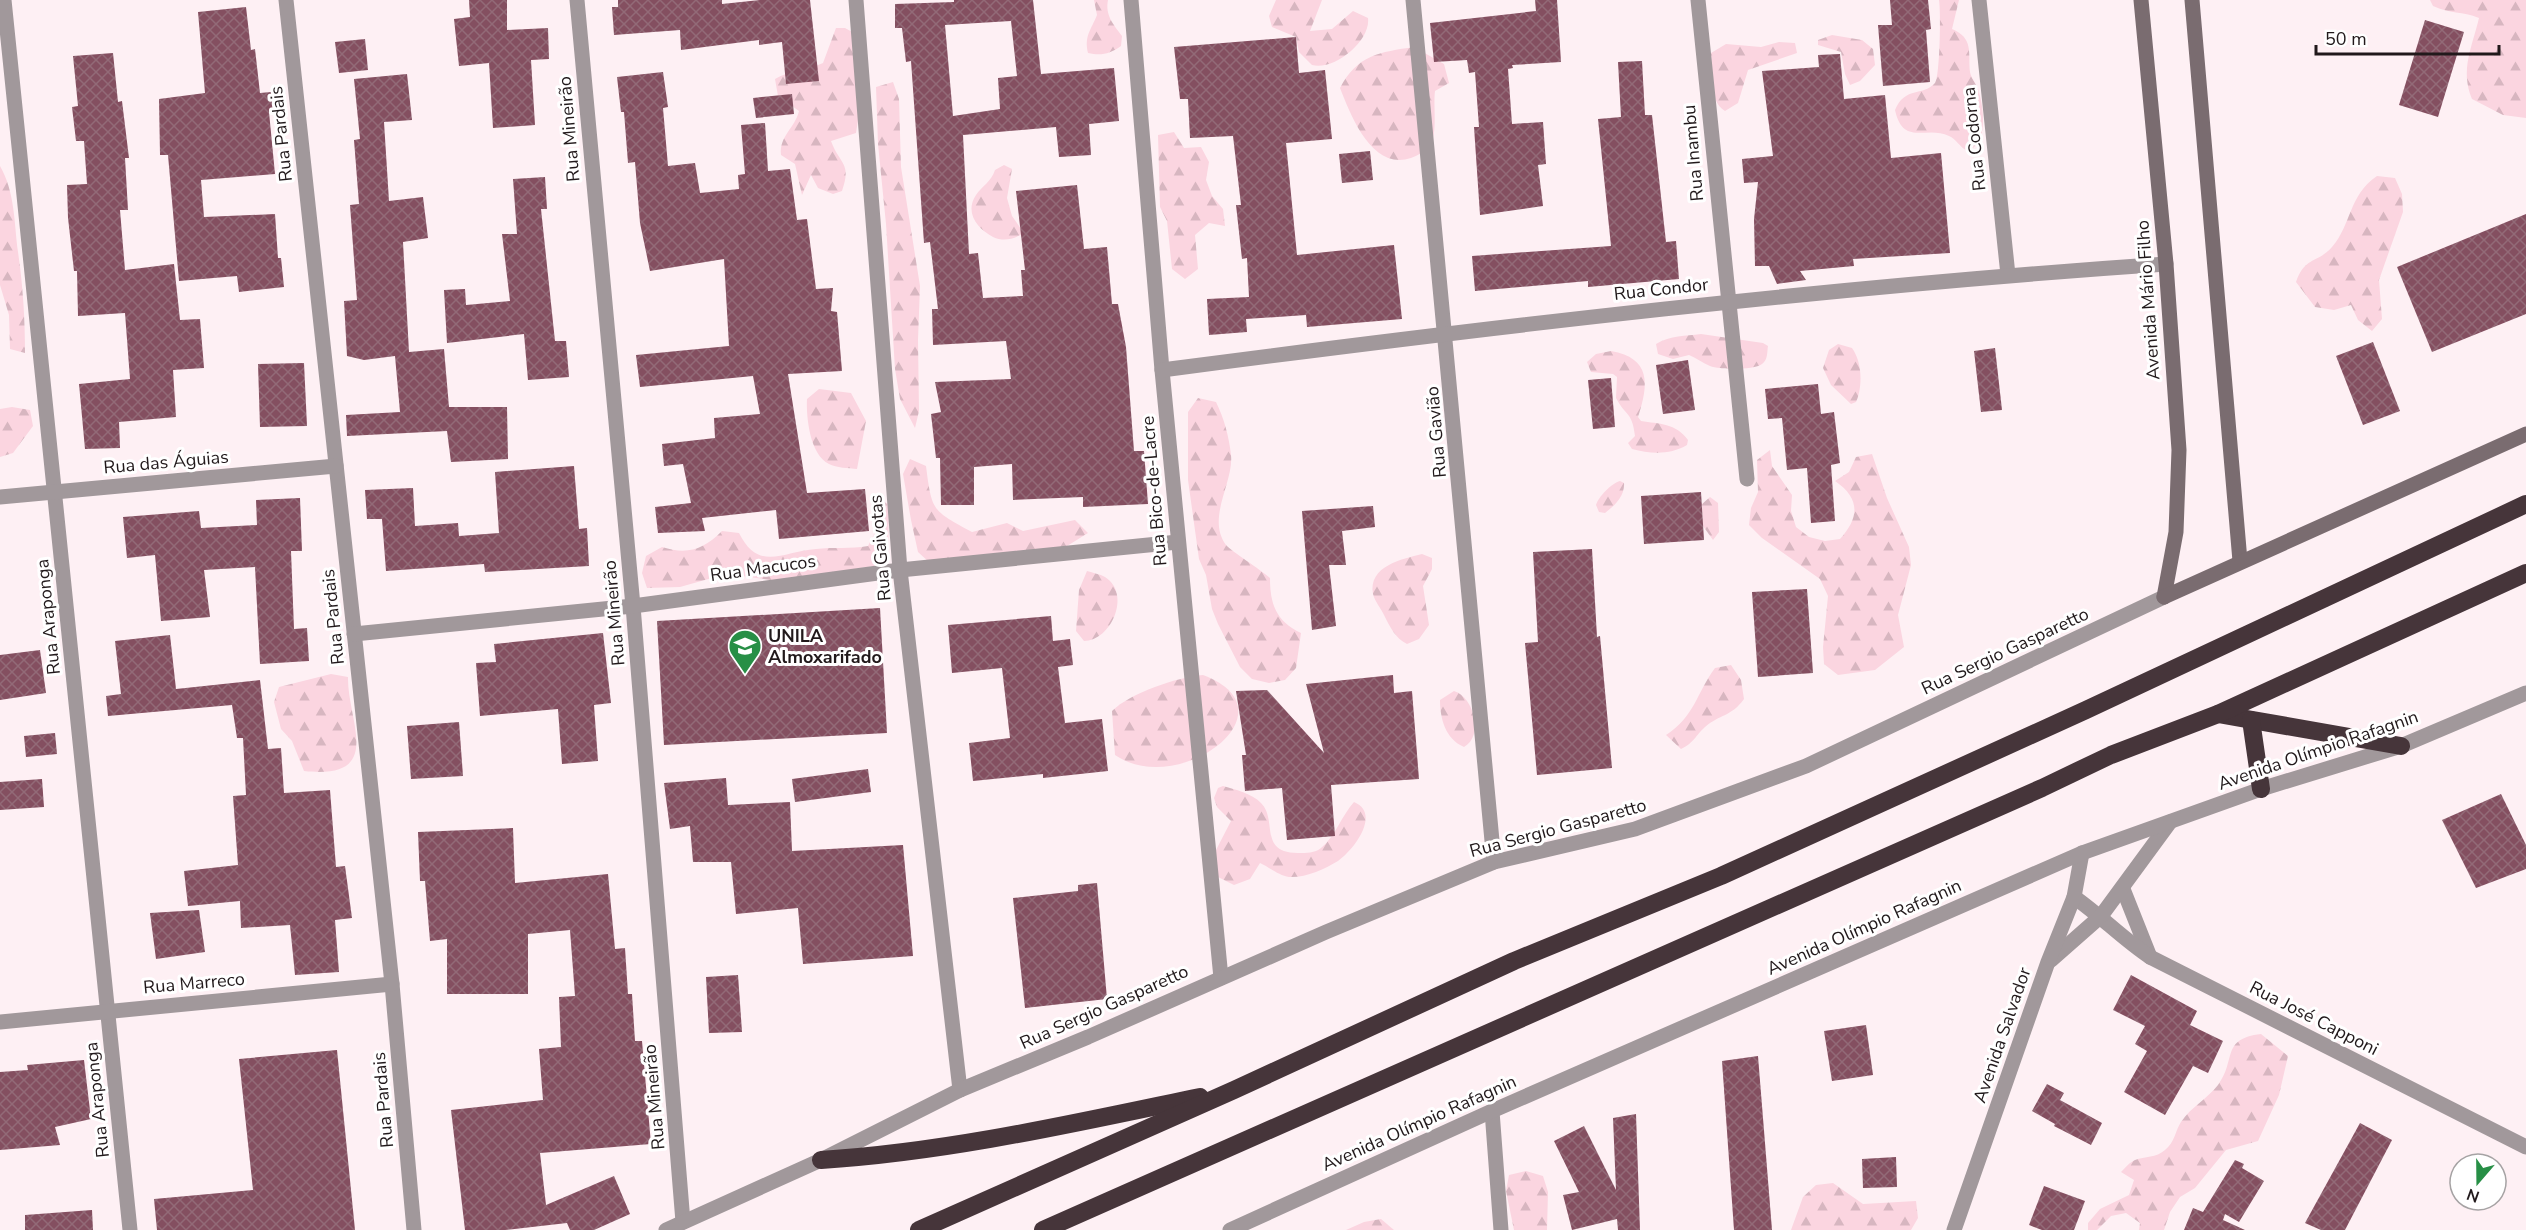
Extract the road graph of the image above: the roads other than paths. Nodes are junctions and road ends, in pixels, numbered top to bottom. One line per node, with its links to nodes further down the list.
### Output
1 (4, 0): 19 (street, Rua Araponga)
2 (286, 0): 17 (street, Rua Pardais)
3 (577, 0): 27 (street, Rua Mineirão)
4 (856, 0): 24 (street, Rua Gaivotas)
5 (1131, 0): 15 (street, Rua Bico-de-Lacre)
6 (1413, 0): 14 (street, Rua Gavião)
7 (1698, 0): 13 (street, Rua Inambu)
8 (1979, 0): 12 (street, Rua Codorna)
9 (2141, 0): 11 (main road, Avenida Mário Filho)
10 (2193, 0): 23 (main road)
11 (2166, 264): 12 (street, Rua Condor); 26 (main road, Avenida Mário Filho)
12 (2008, 275): 13 (street, Rua Condor)
13 (1727, 302): 14 (street, Rua Condor); 18 (street, Rua Inambu)
14 (1446, 332): 15 (street, Rua Condor); 36 (street, Rua Gavião)
15 (1162, 370): 22 (street, Rua Bico-de-Lacre)
16 (2526, 434): 23 (main road, Rua Sergio Gasparetto)
17 (336, 466): 19 (street, Rua das Águias); 28 (street, Rua Pardais)
18 (1747, 479)
19 (54, 492): 20 (street, Rua das Águias); 44 (street, Rua Araponga)
20 (0, 497)
21 (2526, 504): 47 (highway)
22 (1178, 542): 24 (street, Rua Macucos); 42 (street, Rua Bico-de-Lacre)
23 (2240, 561): 26 (main road, Rua Sergio Gasparetto)
24 (900, 570): 27 (street, Rua Macucos); 46 (street, Rua Gaivotas)
25 (2526, 573): 30 (highway)
26 (2164, 597): 36 (street, Rua Sergio Gasparetto)
27 (633, 606): 28 (street, Rua Macucos); 51 (street, Rua Mineirão)
28 (354, 634): 43 (street, Rua Pardais)
29 (2526, 693): 32 (street, Avenida Olímpio Rafagnin)
30 (2218, 714): 31 (highway); 56 (highway)
31 (2251, 720): 32 (highway); 33 (highway)
32 (2401, 746): 33 (street, Avenida Olímpio Rafagnin)
33 (2261, 789): 34 (street, Avenida Olímpio Rafagnin)
34 (2170, 822): 35 (street, Avenida Olímpio Rafagnin); 37 (street)
35 (2082, 853): 38 (street, Avenida Salvador); 48 (street, Avenida Olímpio Rafagnin)
36 (1494, 862): 42 (street, Rua Sergio Gasparetto)
37 (2123, 889): 39 (street); 40 (street)
38 (2074, 897): 39 (street, Rua José Capponi); 41 (street, Avenida Salvador)
39 (2101, 916): 40 (street, Rua José Capponi); 41 (street)
40 (2150, 957): 49 (street, Rua José Capponi)
41 (2048, 962): 59 (street, Avenida Salvador)
42 (1221, 978): 46 (street, Rua Sergio Gasparetto)
43 (392, 984): 44 (street, Rua Marreco); 53 (street, Rua Pardais)
44 (108, 1011): 45 (street, Rua Marreco); 52 (street, Rua Araponga)
45 (0, 1022)
46 (960, 1090): 50 (street, Rua Sergio Gasparetto)
47 (1234, 1090): 50 (highway); 55 (highway)
48 (1492, 1111): 57 (street, Avenida Olímpio Rafagnin); 58 (street)
49 (2526, 1147)
50 (821, 1160): 51 (street, Rua Sergio Gasparetto)
51 (683, 1222): 54 (street, Rua Sergio Gasparetto)
52 (130, 1230)
53 (414, 1230)
54 (666, 1230)
55 (919, 1230)
56 (1043, 1230)
57 (1230, 1230)
58 (1501, 1230)
59 (1954, 1230)

